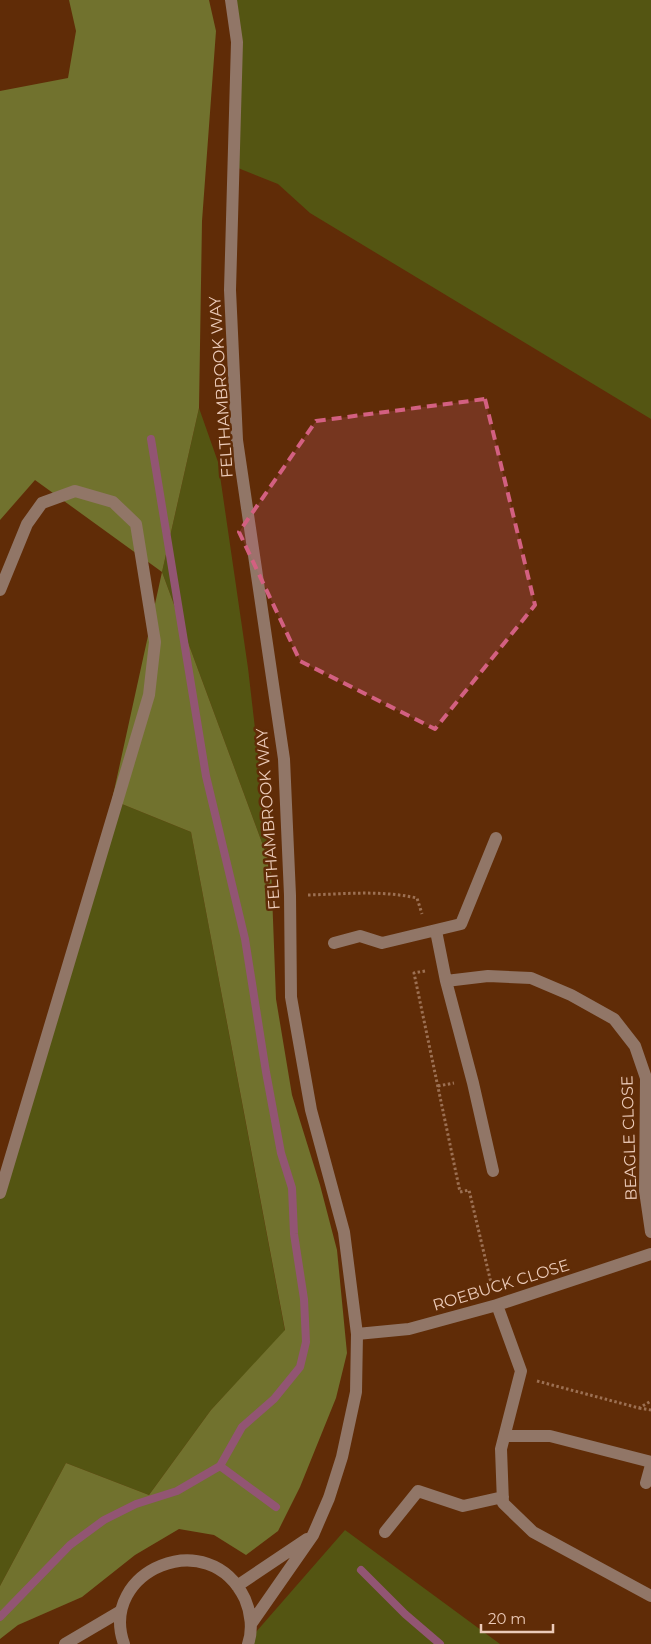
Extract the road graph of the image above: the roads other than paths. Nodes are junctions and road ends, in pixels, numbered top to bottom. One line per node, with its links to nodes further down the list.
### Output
1 (231, 0): 13 (street, FELTHAMBROOK WAY)
2 (0, 590): 9 (street)
3 (496, 838): 4 (street)
4 (431, 932): 5 (street); 6 (street)
5 (334, 943)
6 (446, 981): 7 (street, BEAGLE CLOSE); 8 (street)
7 (647, 1070): 10 (street, BEAGLE CLOSE)
8 (493, 1171)
9 (0, 1193)
10 (651, 1232)
11 (651, 1254): 12 (street, ROEBUCK CLOSE)
12 (497, 1305): 13 (street, ROEBUCK CLOSE); 14 (street)
13 (357, 1334): 19 (street, FELTHAMBROOK WAY)
14 (505, 1436): 15 (street); 17 (street)
15 (651, 1463): 16 (street)
16 (646, 1483)
17 (503, 1497): 18 (street); 21 (street)
18 (385, 1532)
19 (313, 1535): 20 (street); 23 (street, FELTHAMBROOK WAY)
20 (237, 1586): 22 (street); 23 (street)
21 (651, 1596)
22 (121, 1611): 25 (street); 26 (street)
23 (251, 1624): 24 (street)
24 (250, 1643)
25 (65, 1644)
26 (124, 1644)

